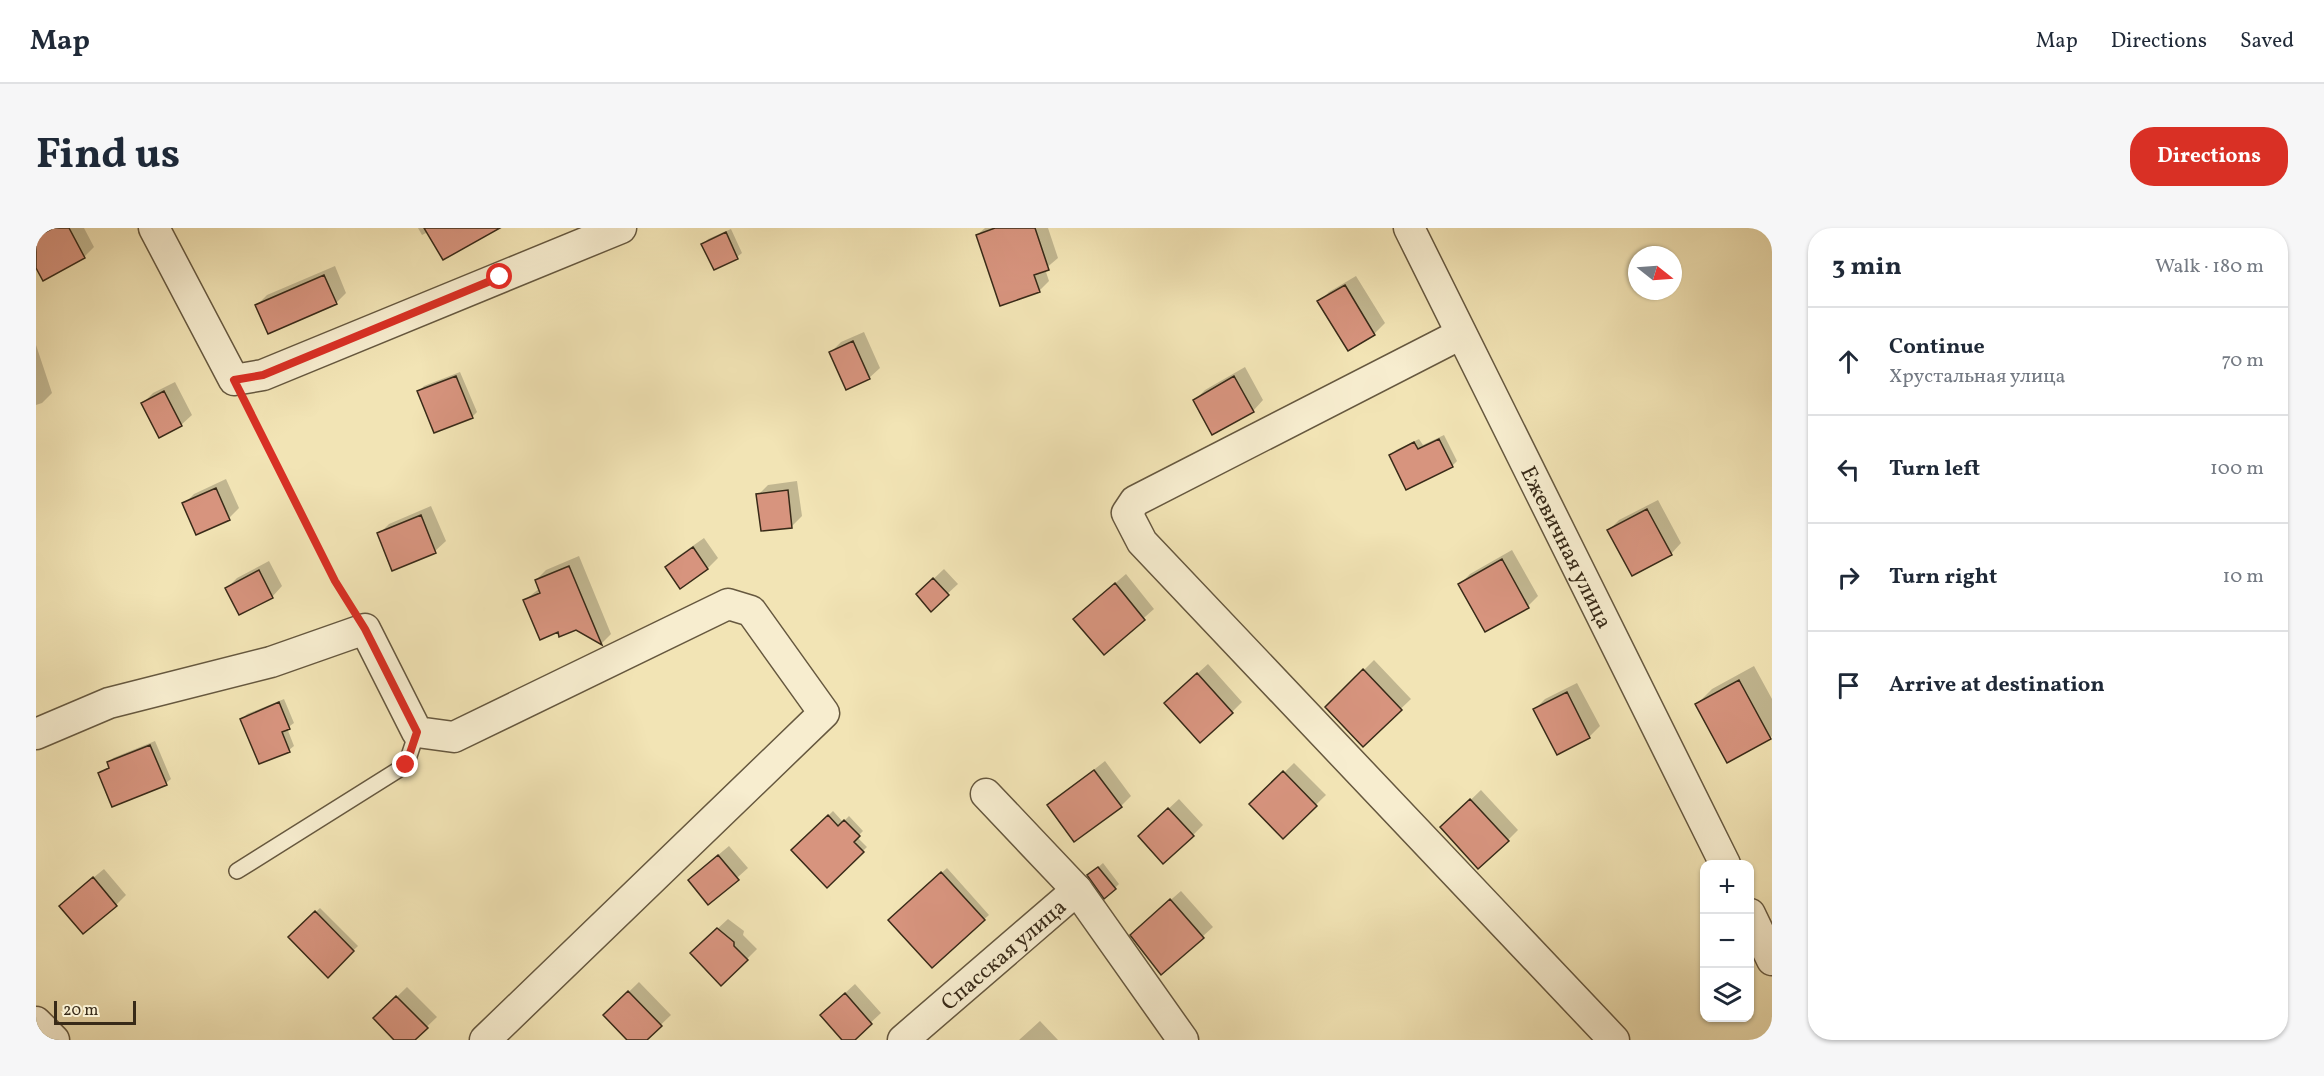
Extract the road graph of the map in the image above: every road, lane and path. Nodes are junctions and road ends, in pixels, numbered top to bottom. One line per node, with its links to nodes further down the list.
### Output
1 (154, 228): 6 (street)
2 (621, 228): 4 (street)
3 (1409, 228): 5 (street, Ежевичная улица)
4 (578, 236): 6 (street)
5 (1461, 334): 11 (street, Ежевичная улица); 21 (street)
6 (234, 380): 7 (path)
7 (365, 629): 8 (street); 9 (street)
8 (417, 732): 12 (lane); 18 (street)
9 (36, 734)
10 (986, 794): 13 (street, Спасская улица)
11 (1723, 860)
12 (237, 871)
13 (1077, 890): 19 (street, Спасская улица); 20 (street, Спасская улица)
14 (1754, 924): 15 (street)
15 (1772, 960)
16 (36, 1022): 17 (street)
17 (54, 1040)
18 (485, 1040)
19 (903, 1040)
20 (1183, 1040)
21 (1614, 1040)

